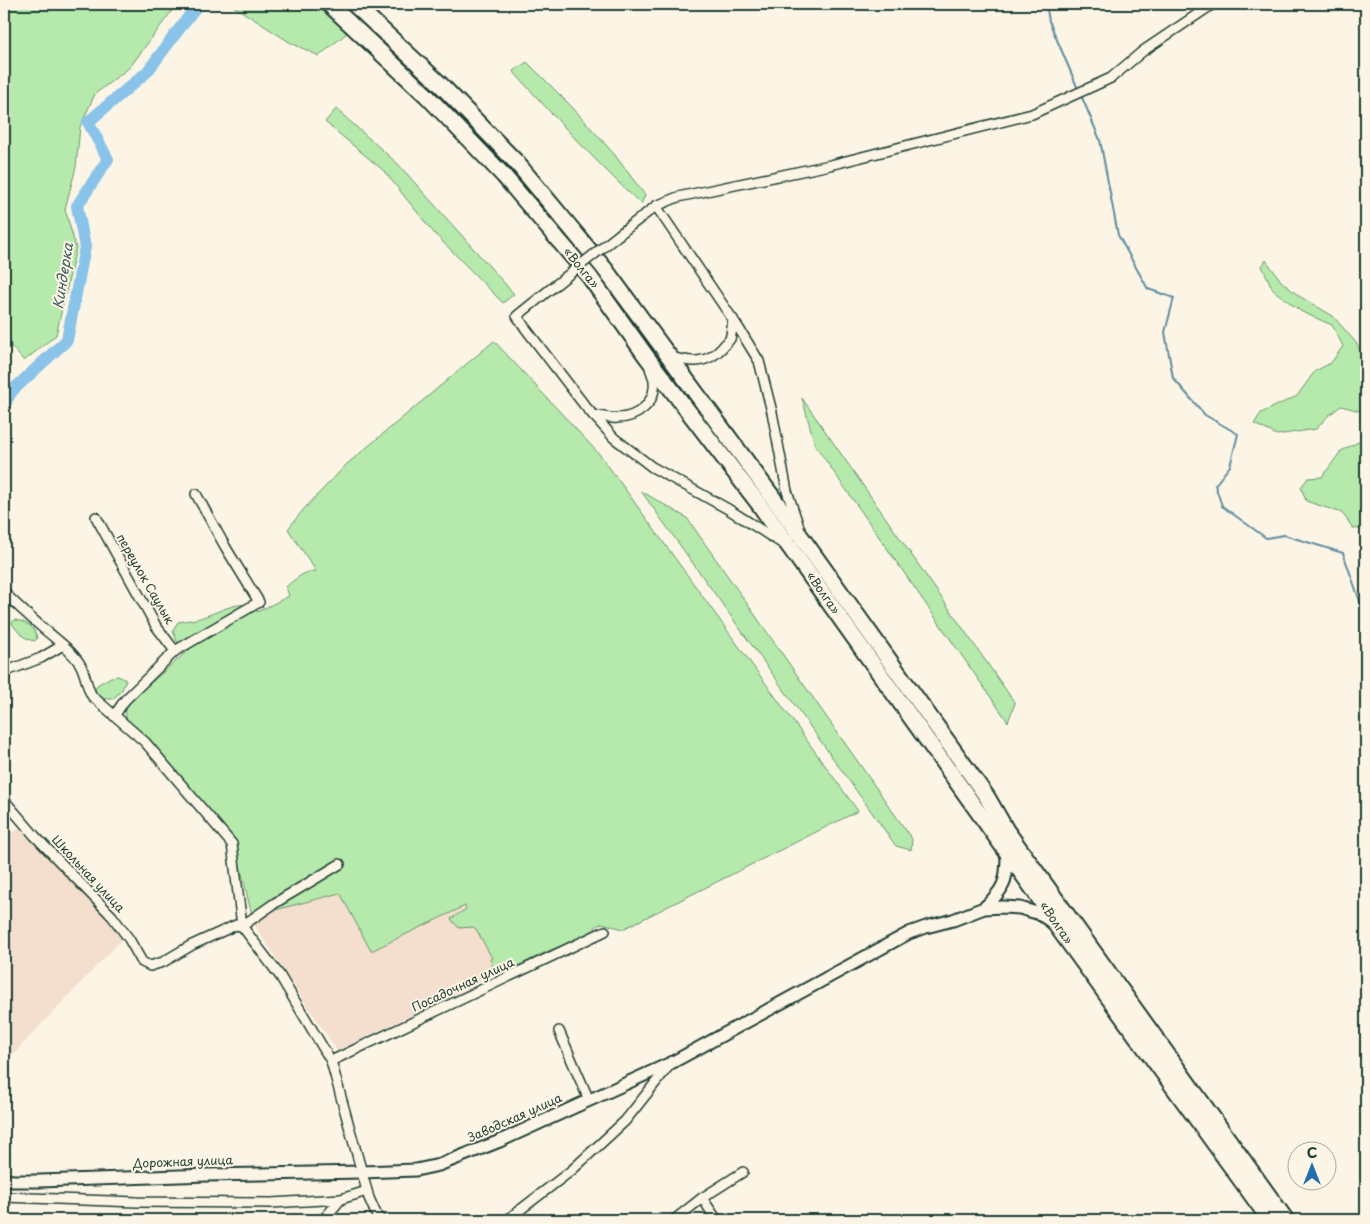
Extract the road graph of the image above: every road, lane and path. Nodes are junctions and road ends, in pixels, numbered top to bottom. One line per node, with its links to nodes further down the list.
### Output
1 (329, 4): 6 (highway, «Волга»)
2 (354, 4): 7 (highway, «Волга»)
3 (1213, 4): 4 (street)
4 (656, 206): 5 (street); 8 (street, bridge)
5 (733, 319): 7 (street); 11 (street)
6 (646, 356): 8 (street); 11 (highway, «Волга»)
7 (668, 356): 11 (highway, «Волга»)
8 (593, 415): 11 (street)
9 (196, 494): 14 (street)
10 (96, 517): 14 (street, переулок Саулык)
11 (798, 545): 18 (highway, «Волга»); 41 (highway, «Волга»)
12 (4, 592): 13 (street)
13 (63, 645): 15 (street); 16 (street)
14 (175, 651): 16 (street)
15 (4, 672)
16 (114, 716): 22 (street)
17 (4, 800): 22 (street, Школьная улица)
18 (1006, 853): 20 (street); 21 (highway, «Волга»)
19 (340, 864): 22 (street)
20 (984, 908): 21 (street); 26 (street, Заводская улица)
21 (1056, 925): 40 (highway, «Волга»)
22 (242, 926): 25 (street)
23 (605, 931): 25 (street, Посадочная улица)
24 (559, 1031): 27 (street)
25 (331, 1061): 28 (street)
26 (673, 1062): 27 (street, Заводская улица); 37 (street)
27 (589, 1100): 28 (street, Заводская улица)
28 (362, 1172): 30 (street, Дорожная улица); 31 (street)
29 (743, 1172): 34 (street)
30 (4, 1180)
31 (367, 1191): 33 (street); 36 (street)
32 (4, 1197): 33 (street)
33 (341, 1198): 35 (street)
34 (702, 1198): 38 (street); 39 (street)
35 (323, 1220)
36 (381, 1220)
37 (507, 1220)
38 (674, 1220)
39 (717, 1220)
40 (1270, 1220)
41 (1286, 1220)

